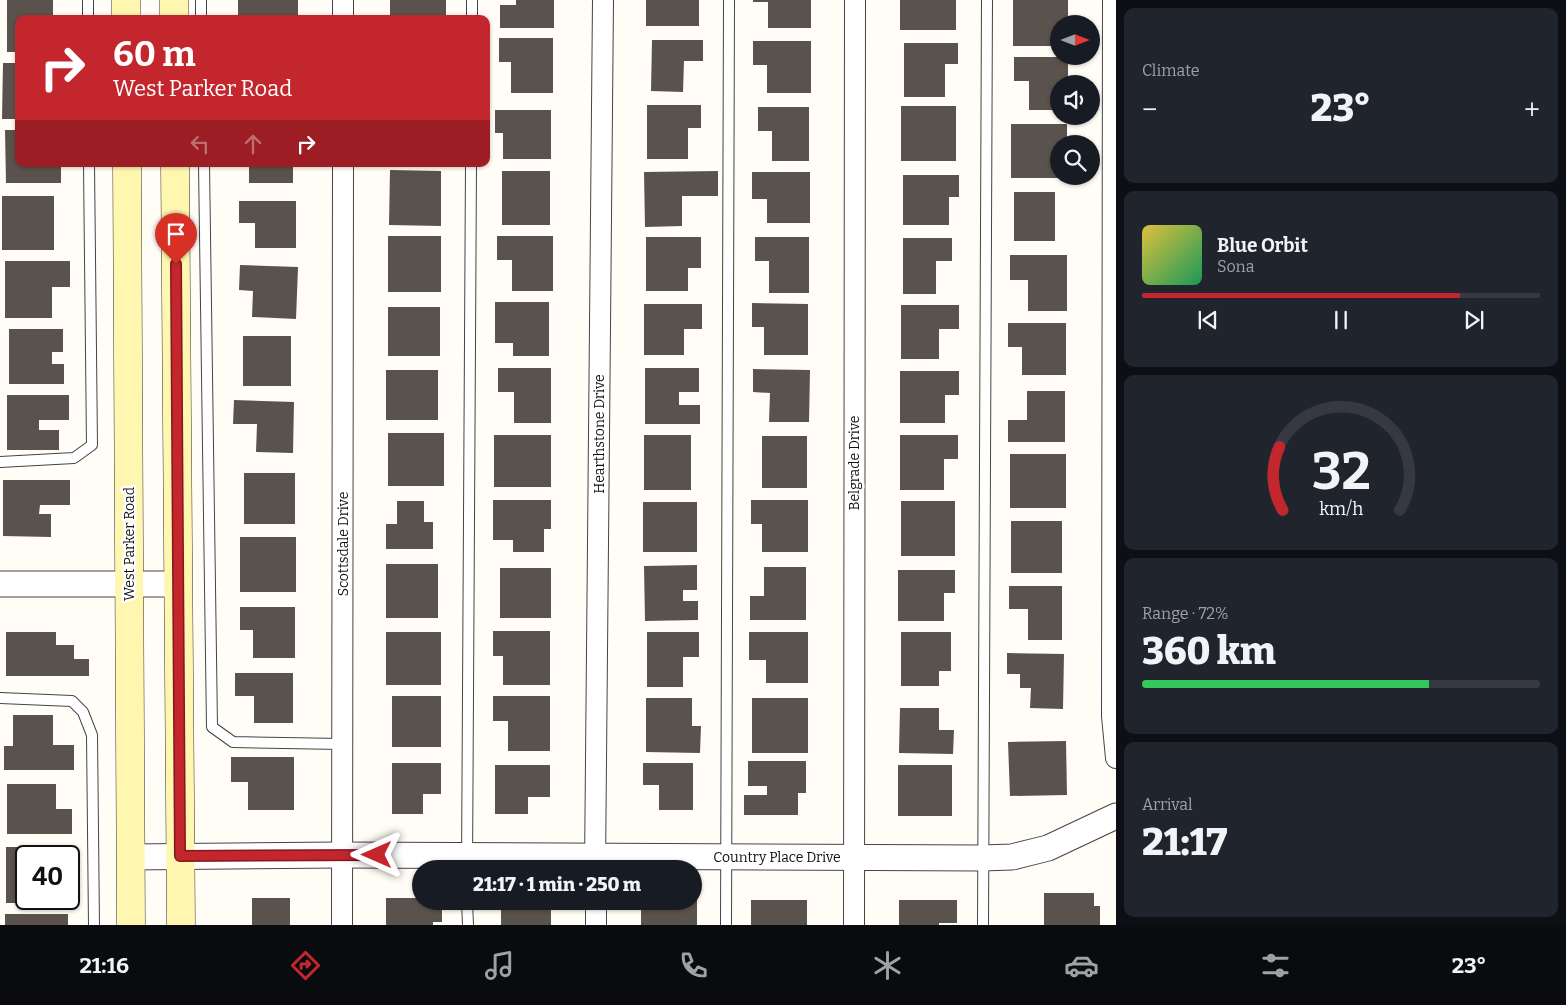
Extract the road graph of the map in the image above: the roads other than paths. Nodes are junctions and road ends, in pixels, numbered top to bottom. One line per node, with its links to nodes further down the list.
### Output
1 (88, 0): 12 (lane)
2 (126, 0): 13 (main road)
3 (174, 0): 14 (main road)
4 (201, 0): 15 (lane)
5 (343, 0): 16 (street)
6 (472, 0): 17 (lane)
7 (603, 0): 40 (street, Hearthstone Drive)
8 (729, 0): 35 (lane)
9 (855, 0): 36 (street, Belgrade Drive)
10 (987, 0): 37 (lane)
11 (1113, 0): 30 (street)
12 (88, 15)
13 (126, 15)
14 (174, 15)
15 (201, 15)
16 (343, 15)
17 (472, 15)
18 (89, 167): 24 (lane)
19 (127, 167): 27 (main road, West Parker Road)
20 (175, 167): 26 (main road)
21 (204, 167): 29 (lane)
22 (343, 167): 29 (street, Scottsdale Drive)
23 (471, 167): 39 (lane)
24 (0, 462)
25 (0, 584): 27 (street)
26 (177, 584): 27 (street); 33 (main road)
27 (130, 585): 34 (main road, West Parker Road)
28 (0, 698): 44 (lane)
29 (342, 744): 32 (street, Scottsdale Drive)
30 (1116, 758)
31 (1116, 816): 37 (street, Country Place Drive)
32 (341, 855): 33 (street, Country Place Drive); 38 (street, Country Place Drive); 47 (street, Scottsdale Drive)
33 (180, 856): 34 (street, Country Place Drive); 46 (main road)
34 (131, 857): 45 (main road, West Parker Road)
35 (726, 857): 36 (street, Country Place Drive); 41 (street, Country Place Drive); 50 (lane)
36 (854, 858): 37 (street, Country Place Drive); 51 (street, Belgrade Drive)
37 (982, 858): 52 (lane)
38 (431, 860)
39 (467, 860)
40 (596, 860)
41 (661, 860)
42 (467, 910): 48 (lane)
43 (596, 910): 49 (street)
44 (94, 925)
45 (131, 925)
46 (180, 925)
47 (342, 925)
48 (468, 925)
49 (596, 925)
50 (726, 925)
51 (854, 925)
52 (983, 925)

